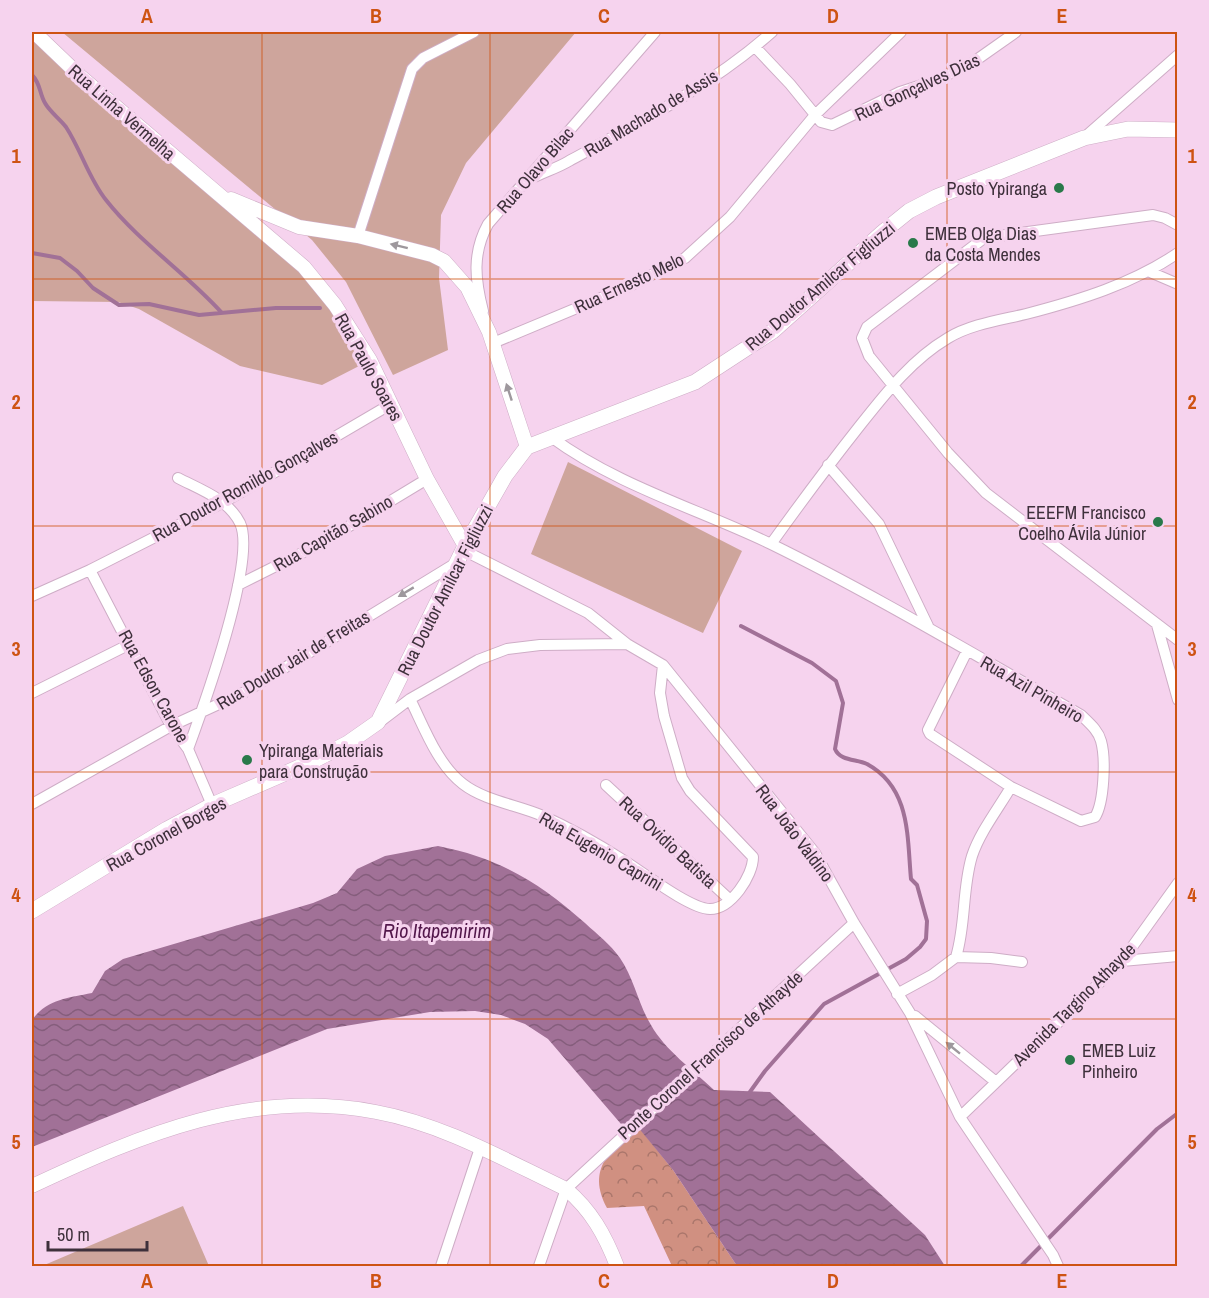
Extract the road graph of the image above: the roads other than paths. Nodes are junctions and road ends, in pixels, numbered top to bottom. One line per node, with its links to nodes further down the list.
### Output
1 (34, 32): 13 (street, Rua Linha Vermelha)
2 (474, 32): 15 (street)
3 (655, 32): 12 (street, Rua Olavo Bilac)
4 (772, 32): 7 (street, Rua Machado de Assis)
5 (901, 32): 9 (street, Rua Ernesto Melo)
6 (1016, 32): 9 (street, Rua Gonçalves Dias)
7 (754, 47): 9 (street); 12 (street, Rua Machado de Assis)
8 (1178, 55): 11 (street)
9 (815, 115): 19 (street, Rua Ernesto Melo)
10 (1178, 130): 11 (main road, Rua Doutor Amilcar Figliuzzi)
11 (1084, 138): 22 (main road, Rua Doutor Amilcar Figliuzzi)
12 (523, 183): 19 (street, Rua Olavo Bilac)
13 (212, 191): 15 (street, Rua Olavo Bilac); 21 (street, Rua Paulo Soares)
14 (1178, 225): 20 (street)
15 (358, 236): 19 (street, Rua Olavo Bilac, one-way to 15)
16 (1178, 253): 17 (street)
17 (1150, 272): 18 (street); 20 (street)
18 (1178, 284)
19 (491, 337): 23 (street, Rua Olavo Bilac, one-way to 19)
20 (892, 385): 24 (street); 33 (street)
21 (391, 404): 26 (street, Rua Paulo Soares); 27 (street, Rua Doutor Romildo Gonçalves)
22 (551, 437): 23 (main road, Rua Doutor Amilcar Figliuzzi); 28 (street, Rua Azil Pinheiro)
23 (526, 447): 29 (main road, Rua Doutor Amilcar Figliuzzi)
24 (828, 465): 28 (street); 34 (street)
25 (178, 478): 27 (street)
26 (427, 479): 29 (street, Rua Paulo Soares); 31 (street, Rua Capitão Sabino)
27 (224, 502): 30 (street, Rua Doutor Romildo Gonçalves); 31 (street)
28 (771, 544): 34 (street, Rua Azil Pinheiro)
29 (462, 553): 37 (street); 43 (street, Rua Doutor Jair de Freitas, one-way to 43); 44 (main road, Rua Doutor Amilcar Figliuzzi)
30 (90, 570): 32 (street, Rua Doutor Romildo Gonçalves); 36 (street, Rua Edson Carone)
31 (238, 585): 43 (street)
32 (32, 596)
33 (1157, 625): 35 (street); 42 (street)
34 (928, 626): 38 (street, Rua Azil Pinheiro)
35 (1178, 640)
36 (130, 644): 40 (street); 45 (street, Rua Edson Carone)
37 (627, 644): 39 (street); 41 (street, Rua Coronel Borges)
38 (967, 651): 48 (street); 48 (street, Rua Azil Pinheiro)
39 (663, 665): 52 (street); 54 (street, Rua João Valdino)
40 (32, 693)
41 (410, 699): 44 (street, Rua Coronel Borges); 52 (street, Rua Eugenio Caprini)
42 (1178, 699)
43 (201, 713): 45 (street, Rua Doutor Jair de Freitas); 46 (street)
44 (378, 723): 50 (main road, Rua Coronel Borges)
45 (171, 726): 46 (street, Rua Edson Carone); 49 (street, Rua Doutor Jair de Freitas)
46 (188, 749): 50 (street, Rua Edson Carone)
47 (606, 785): 52 (street, Rua Ovidio Batista)
48 (1011, 787): 56 (street)
49 (32, 804)
50 (212, 805): 53 (main road, Rua Coronel Borges)
51 (1176, 886): 57 (street, Avenida Targino Athayde)
52 (729, 899)
53 (32, 912)
54 (854, 923): 59 (street, Rua João Valdino); 65 (street, Ponte Coronel Francisco de Athayde)
55 (1178, 956): 57 (street)
56 (956, 957): 58 (street); 59 (street)
57 (1122, 961): 61 (street, Avenida Targino Athayde)
58 (1022, 962)
59 (897, 994): 60 (street, Rua João Valdino)
60 (910, 1013): 61 (street, Rua João Valdino, one-way to 60); 62 (street, Rua João Valdino)
61 (996, 1082): 62 (street, Avenida Targino Athayde)
62 (960, 1116): 69 (street, Rua João Valdino)
63 (480, 1148): 64 (street); 65 (street); 67 (street)
64 (32, 1186)
65 (566, 1188): 66 (street); 68 (street)
66 (542, 1264)
67 (441, 1266)
68 (617, 1266)
69 (1058, 1266)

